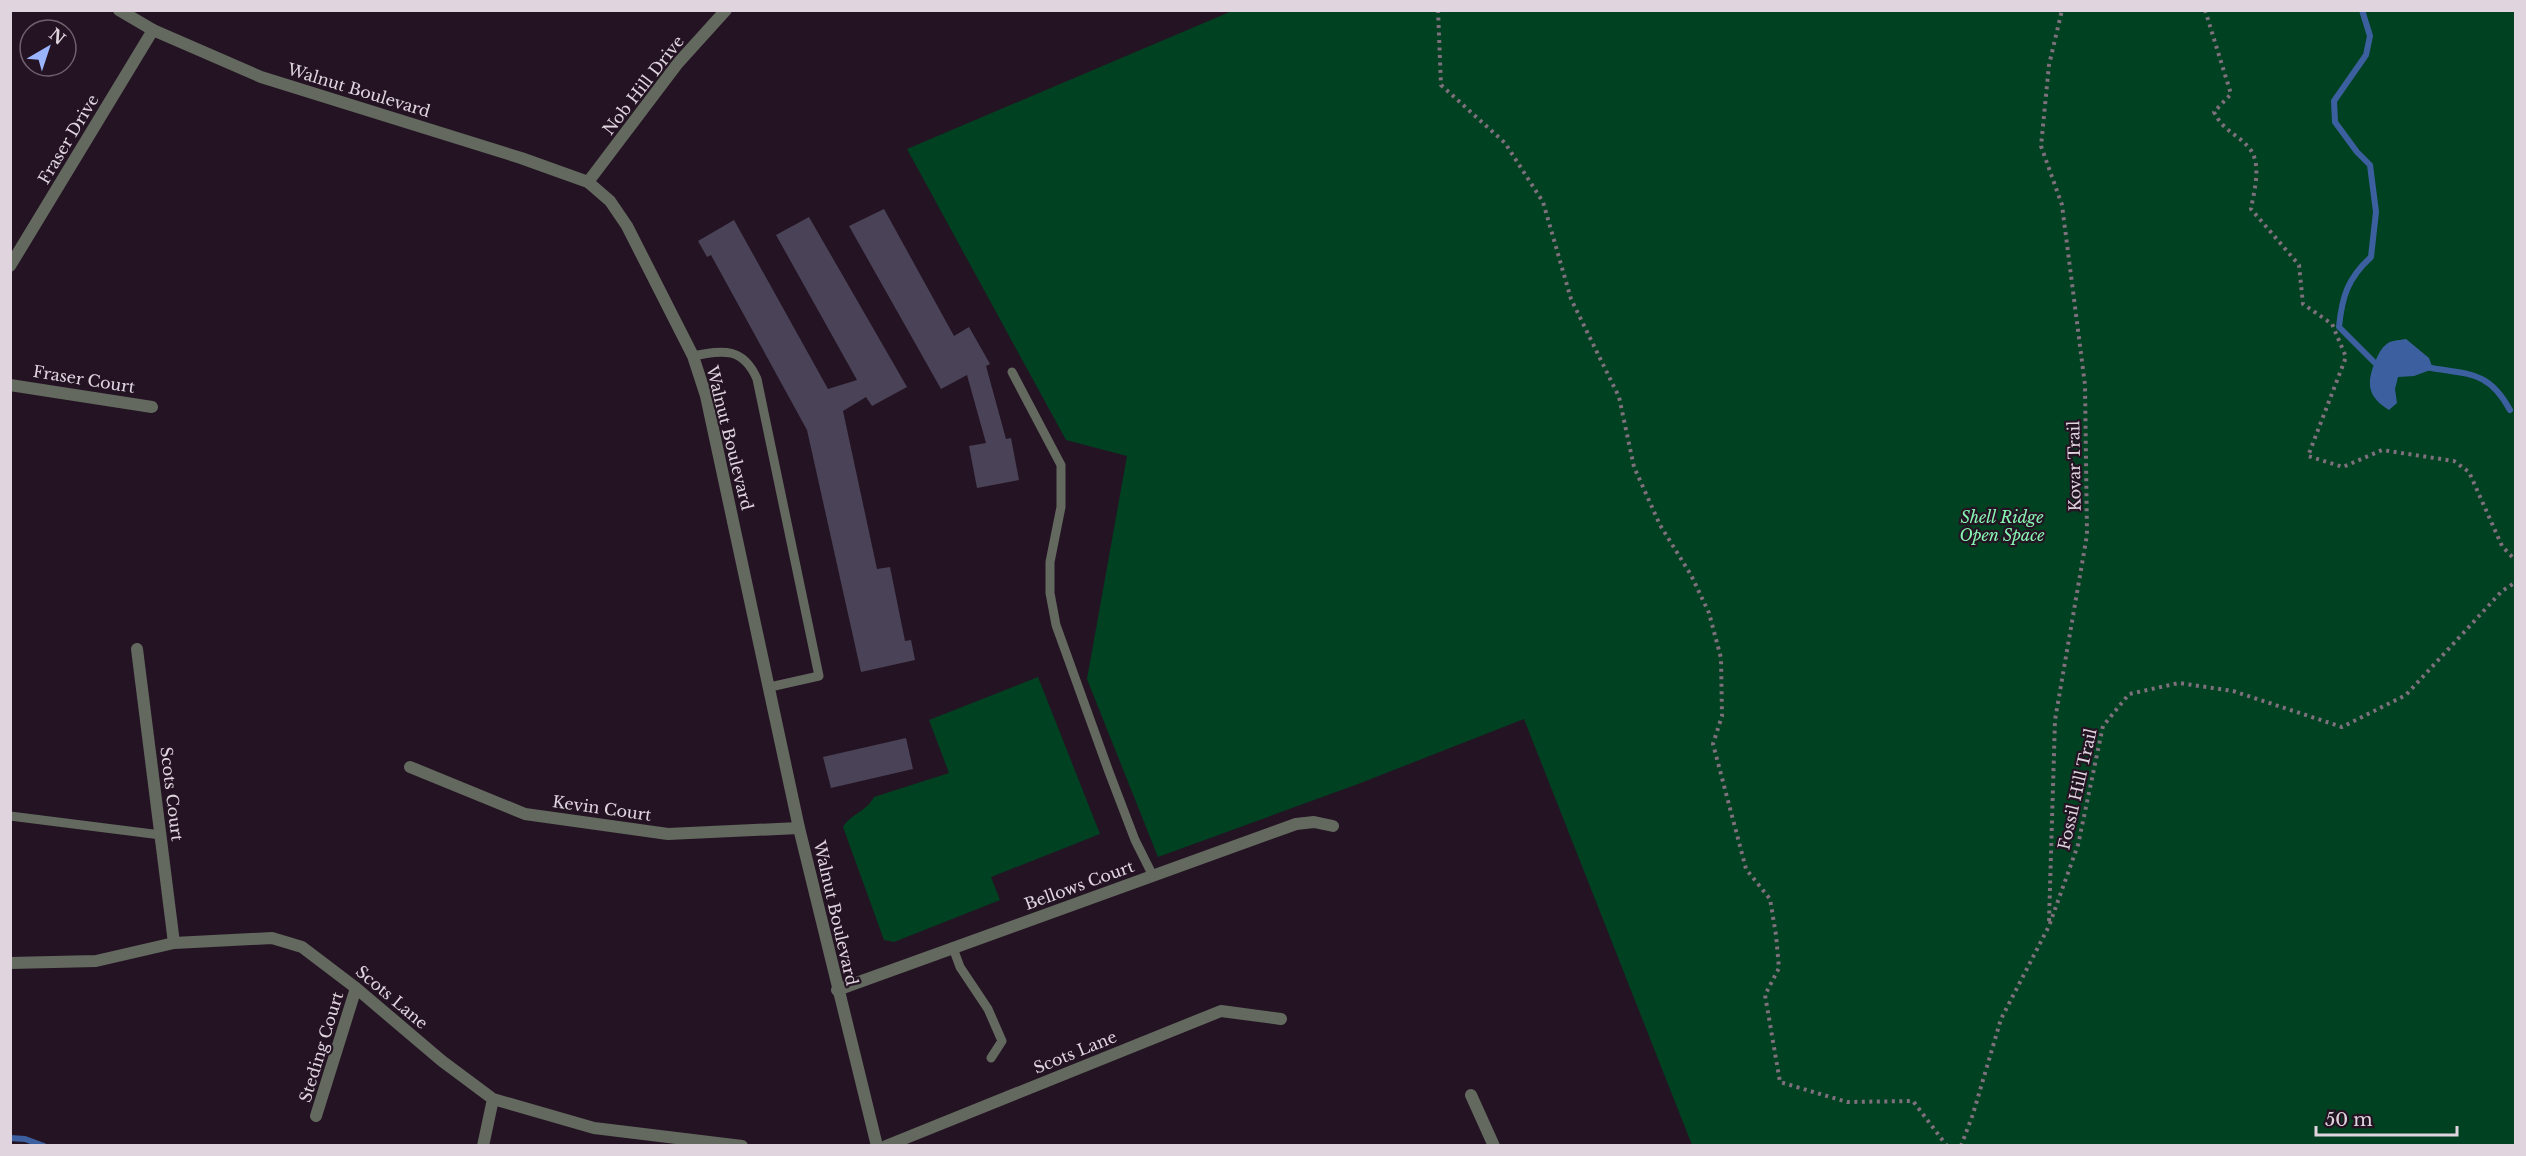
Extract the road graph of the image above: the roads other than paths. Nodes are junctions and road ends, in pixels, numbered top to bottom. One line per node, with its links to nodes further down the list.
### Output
1 (119, 10): 3 (street, Walnut Boulevard)
2 (726, 10): 4 (street, Nob Hill Drive)
3 (153, 30): 4 (street, Walnut Boulevard); 5 (street, Fraser Drive)
4 (588, 182): 6 (street, Walnut Boulevard)
5 (10, 266)
6 (693, 356): 11 (street, Walnut Boulevard); 11 (lane)
7 (1012, 372): 17 (lane)
8 (10, 385): 9 (street, Fraser Court)
9 (152, 407)
10 (138, 649): 16 (street, Scots Court)
11 (770, 687): 15 (street, Walnut Boulevard)
12 (410, 767): 15 (street, Kevin Court)
13 (10, 816): 16 (lane)
14 (1333, 826): 17 (street, Bellows Court)
15 (799, 828): 22 (street, Walnut Boulevard)
16 (161, 835): 18 (street, Scots Court)
17 (1153, 876): 19 (street, Bellows Court)
18 (174, 943): 20 (street, Scots Lane); 21 (street, Scots Lane)
19 (953, 948): 22 (street, Bellows Court); 24 (lane)
20 (10, 963)
21 (356, 988): 26 (street, Scots Lane); 27 (street, Steding Court)
22 (837, 990): 30 (street, Walnut Boulevard)
23 (1281, 1019): 31 (street, Scots Lane)
24 (991, 1058)
25 (1471, 1095): 32 (street)
26 (494, 1099): 28 (street); 29 (street, Scots Lane)
27 (316, 1116)
28 (483, 1146)
29 (742, 1146)
30 (877, 1146)
31 (886, 1146)
32 (1494, 1146)

